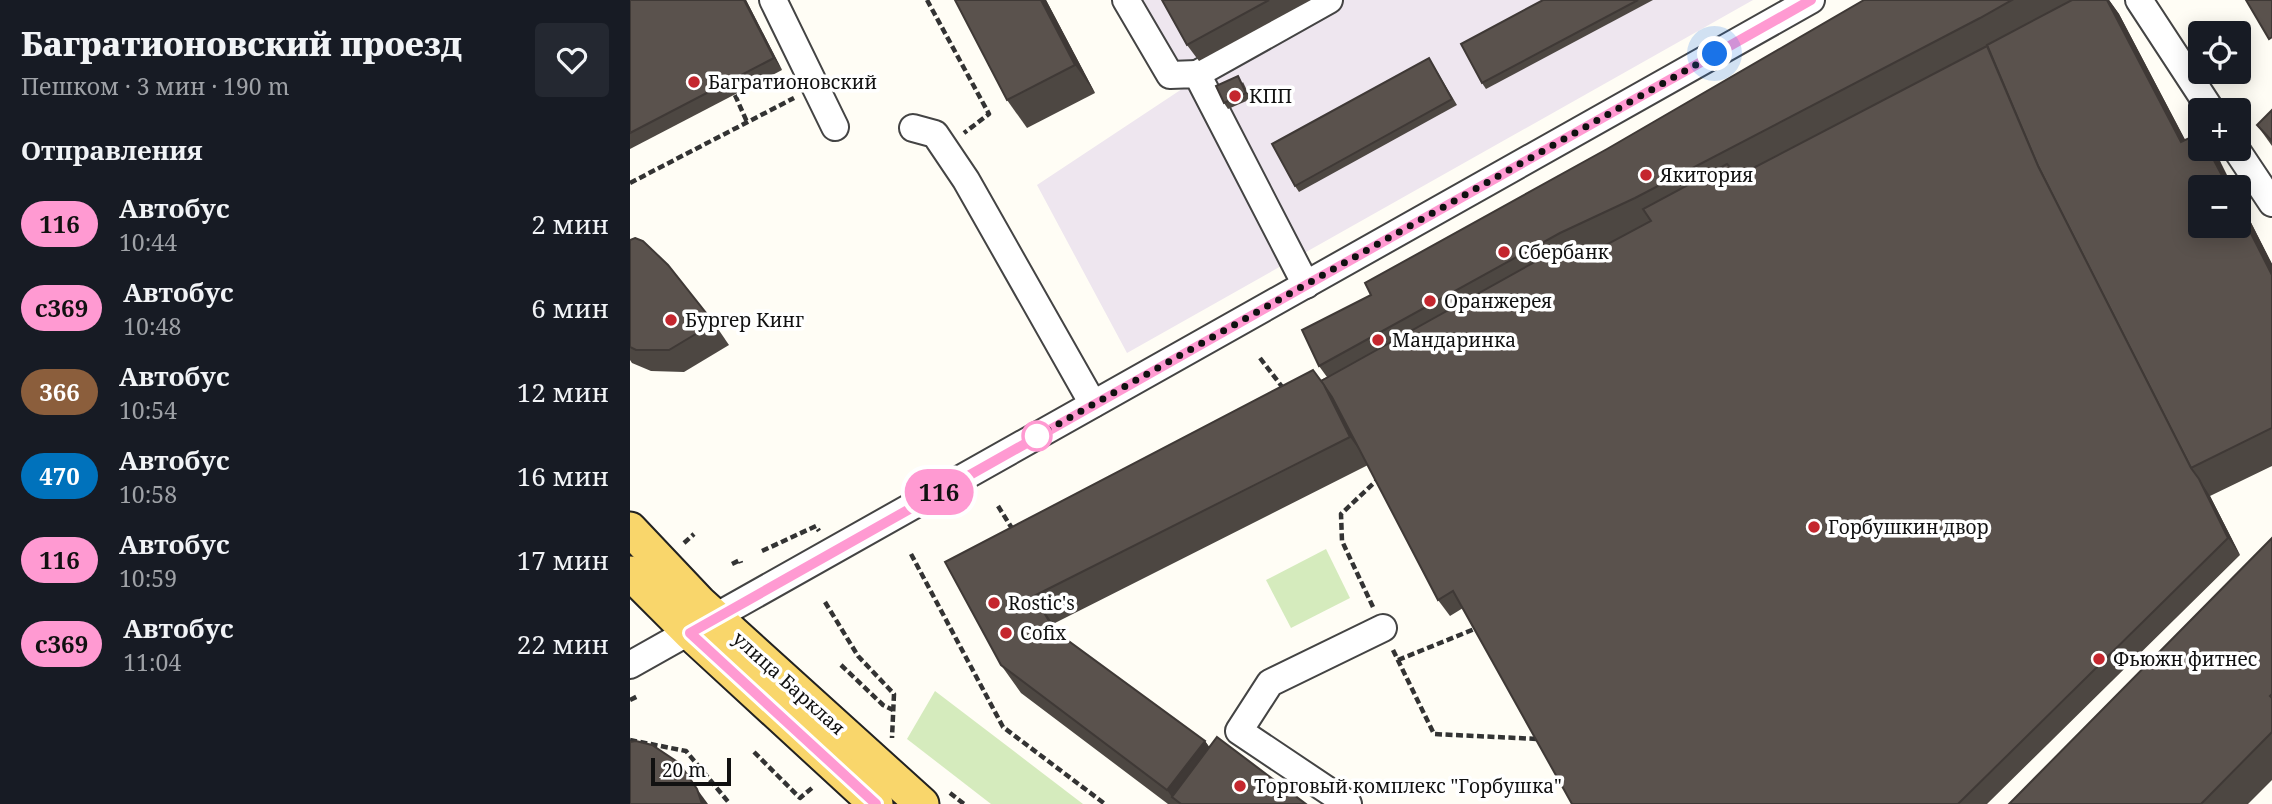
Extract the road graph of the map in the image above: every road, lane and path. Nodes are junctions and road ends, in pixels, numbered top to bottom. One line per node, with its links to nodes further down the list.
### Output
1 (773, 0): 8 (street)
2 (927, 0): 14 (path)
3 (1126, 0): 7 (street)
4 (1329, 0): 7 (street)
5 (1811, 0): 18 (street)
6 (2139, 0): 10 (street)
7 (1197, 74): 18 (street)
8 (816, 86): 11 (path); 12 (street)
9 (735, 95): 11 (path)
10 (2203, 98)
11 (747, 122): 16 (path)
12 (835, 127)
13 (913, 128): 14 (street)
14 (944, 148): 21 (street)
15 (2244, 161): 17 (street)
16 (630, 183)
17 (2272, 203)
18 (1306, 285): 21 (street)
19 (1260, 358): 20 (path)
20 (1286, 393)
21 (1093, 404): 33 (street)
22 (1378, 479): 34 (path)
23 (998, 506): 26 (path)
24 (807, 527): 27 (path)
25 (630, 529): 33 (main road, улица Барклая)
26 (1016, 535)
27 (762, 551)
28 (911, 554): 50 (path)
29 (741, 563): 30 (path)
30 (732, 564)
31 (630, 573): 33 (main road, улица Барклая)
32 (825, 601): 39 (path)
33 (703, 625): 37 (street); 48 (main road, улица Барклая); 49 (main road, улица Барклая)
34 (1383, 628): 36 (path); 51 (street)
35 (1477, 628): 36 (path)
36 (1398, 660): 43 (path)
37 (630, 665)
38 (842, 665): 42 (path)
39 (894, 694)
40 (638, 696): 41 (path)
41 (630, 700)
42 (893, 710)
43 (1538, 739)
44 (630, 740): 47 (path)
45 (754, 752): 46 (path)
46 (812, 788)
47 (730, 804)
48 (876, 804)
49 (922, 804)
50 (1105, 804)
51 (1348, 804)

